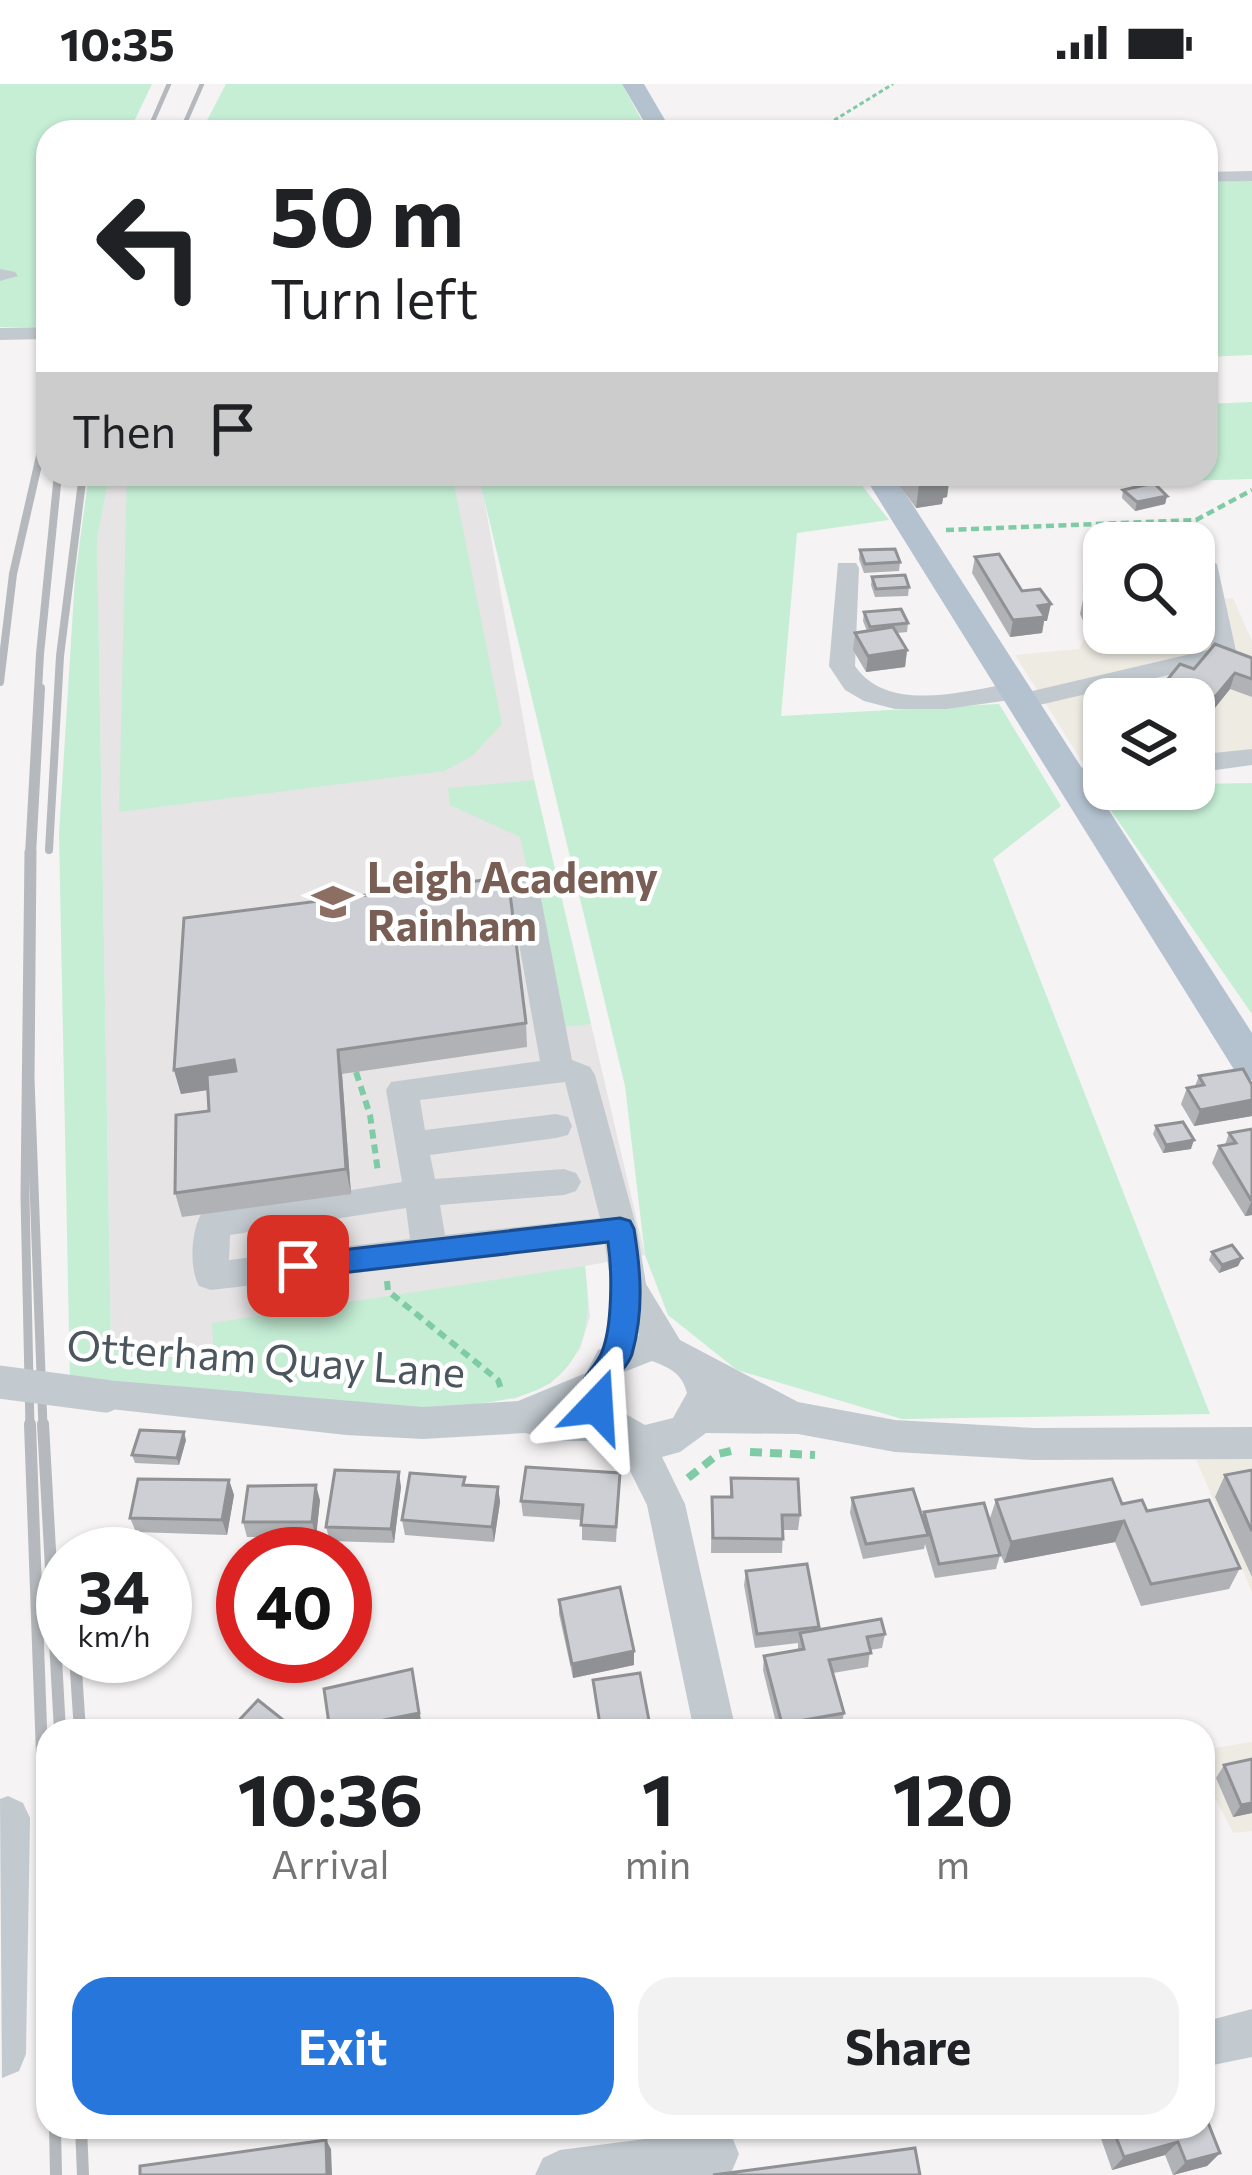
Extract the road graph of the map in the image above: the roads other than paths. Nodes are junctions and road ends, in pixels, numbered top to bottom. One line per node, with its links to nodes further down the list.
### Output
1 (632, 84): 2 (main road)
2 (654, 120)
3 (1252, 176): 4 (street)
4 (1218, 177)
5 (36, 333): 6 (street)
6 (0, 334)
7 (886, 486): 12 (main road)
8 (848, 568): 12 (street)
9 (1215, 604): 10 (street)
10 (1221, 655): 11 (street); 12 (street)
11 (1252, 664)
12 (1018, 696): 16 (main road)
13 (1252, 757): 14 (street)
14 (1215, 761)
15 (1083, 776): 16 (street)
16 (1067, 778): 18 (main road)
17 (524, 888): 19 (street)
18 (1252, 1065)
19 (556, 1071): 21 (street); 24 (street)
20 (556, 1126): 21 (street)
21 (409, 1144): 23 (street)
22 (565, 1182): 23 (street)
23 (424, 1194): 25 (street); 25 (street)
24 (620, 1229): 25 (street); 26 (street)
25 (429, 1251)
26 (629, 1286): 27 (street); 28 (street)
27 (679, 1356): 28 (street, Otterham Quay Lane); 31 (street, Otterham Quay Lane); 32 (street)
28 (606, 1372): 30 (street, Otterham Quay Lane); 33 (street)
29 (0, 1382): 30 (street, Otterham Quay Lane, bridge)
30 (525, 1417): 33 (street, Otterham Quay Lane)
31 (798, 1418): 32 (street, Otterham Quay Lane); 34 (street, Otterham Quay Lane)
32 (695, 1421): 33 (street, Otterham Quay Lane); 35 (street)
33 (622, 1432): 35 (street)
34 (1252, 1443)
35 (669, 1491): 36 (street)
36 (713, 1719)
37 (8, 1818): 38 (street)
38 (2, 1923): 39 (street)
39 (2, 2054)
40 (715, 2154): 41 (street)
41 (560, 2175)

